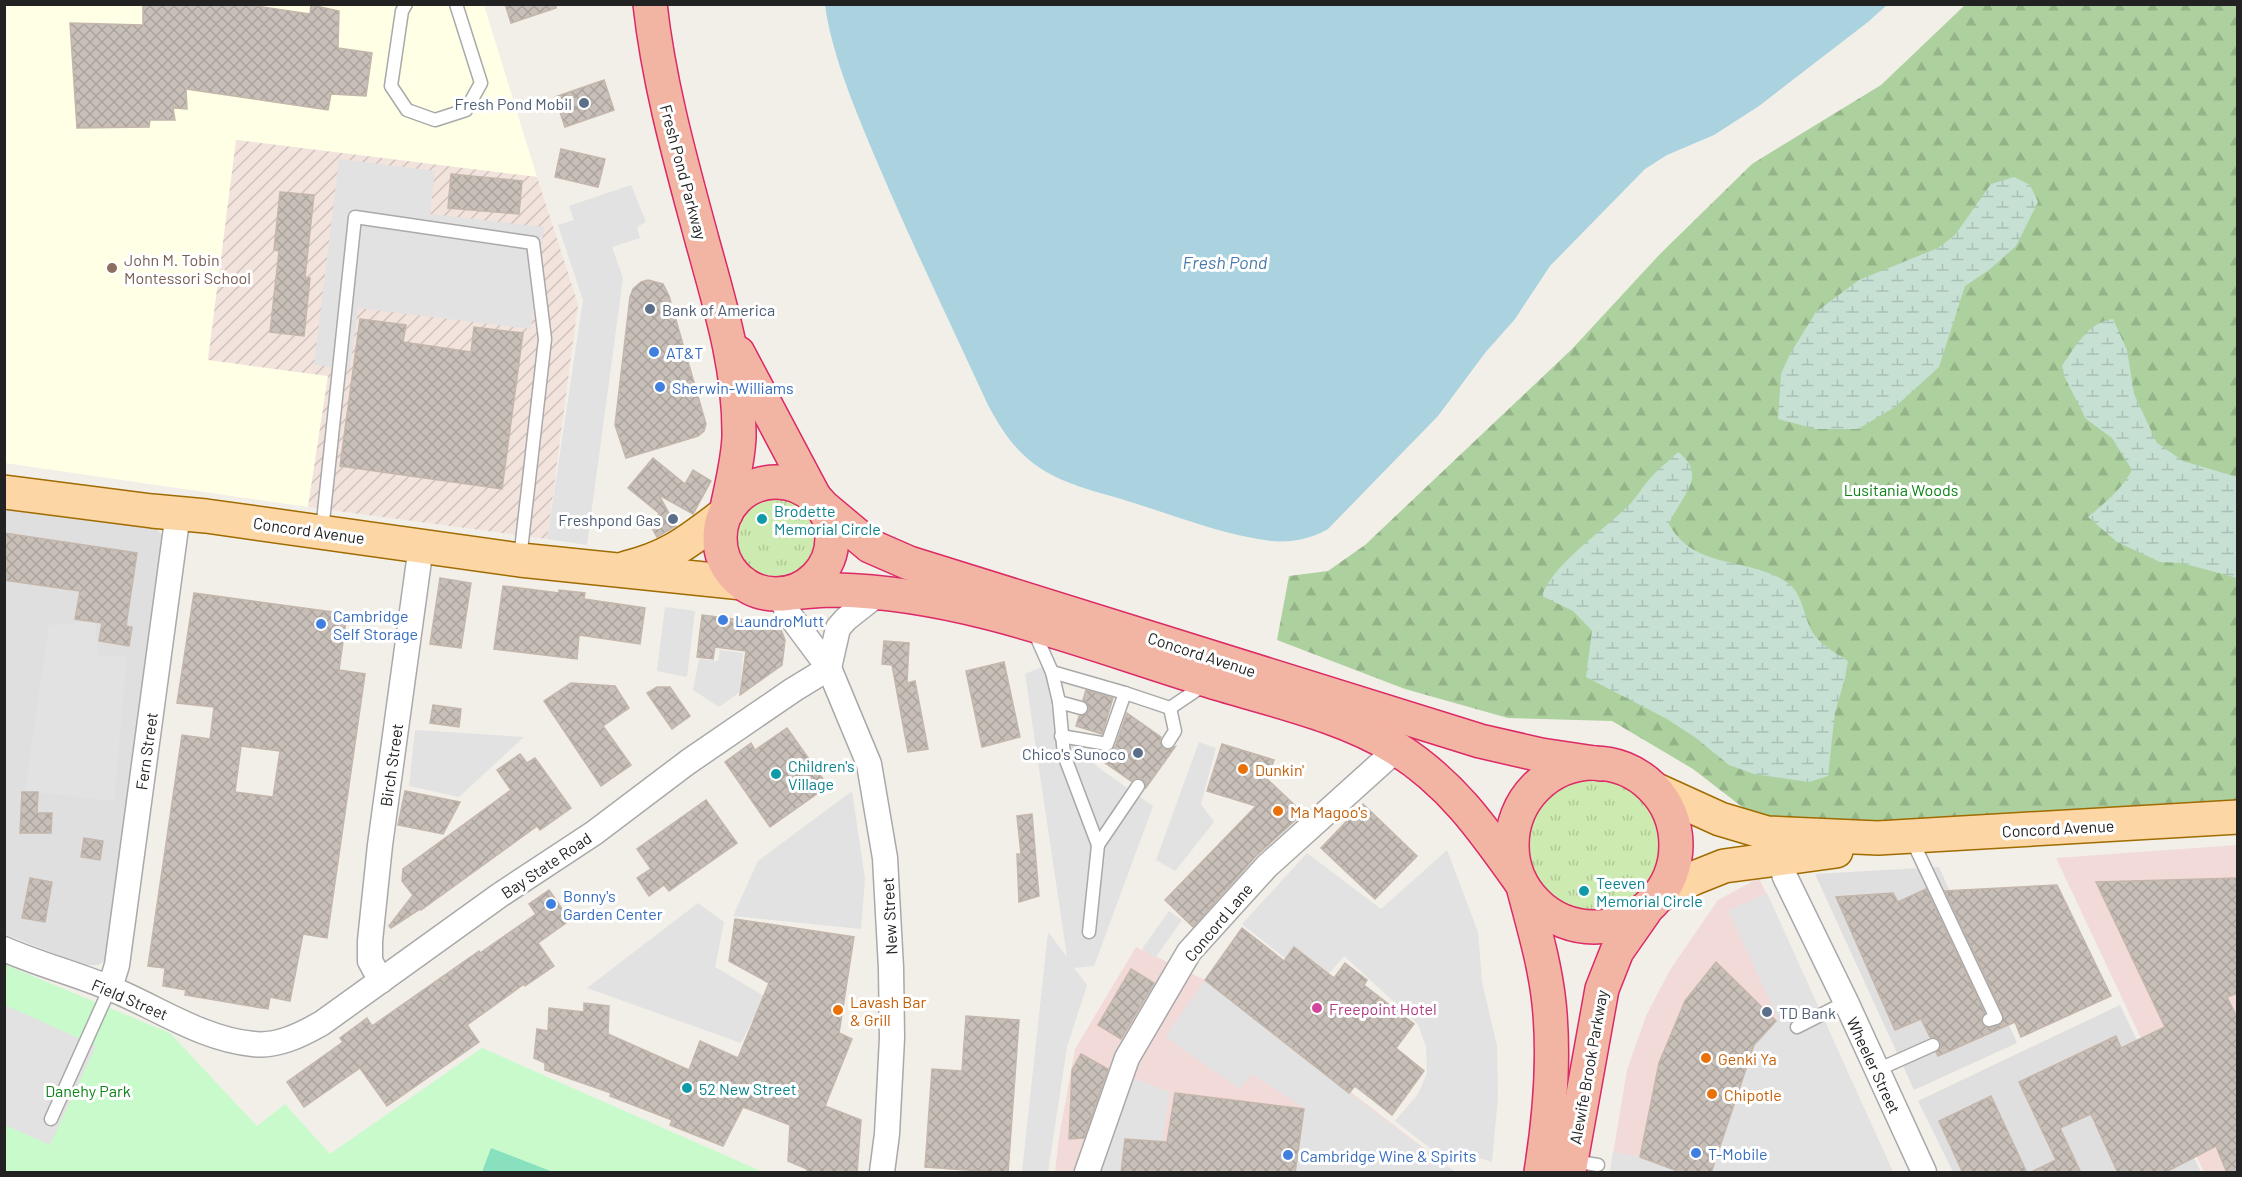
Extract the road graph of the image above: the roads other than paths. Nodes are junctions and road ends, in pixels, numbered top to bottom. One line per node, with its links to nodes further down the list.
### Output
1 (406, 4): 2 (lane)
2 (456, 4)
3 (650, 4): 4 (highway, Fresh Pond Parkway)
4 (729, 337): 6 (highway, Fresh Pond Parkway); 8 (highway, Fresh Pond Parkway)
5 (4, 492): 7 (main road, Concord Avenue)
6 (818, 503): 8 (highway); 15 (highway); 27 (highway, Concord Avenue)
7 (178, 513): 9 (main road, Concord Avenue); 40 (street, Fern Street)
8 (726, 513): 12 (main road, Concord Avenue); 13 (highway)
9 (322, 532): 10 (main road, Concord Avenue); 11 (lane)
10 (422, 546): 11 (main road, Concord Avenue); 39 (street, Birch Street)
11 (520, 560): 12 (main road, Concord Avenue)
12 (612, 571): 13 (main road, Concord Avenue)
13 (742, 583): 15 (highway)
14 (879, 593): 15 (highway, Concord Avenue); 16 (highway, Concord Avenue); 17 (street)
15 (780, 594): 17 (street, New Street)
16 (1031, 625): 18 (lane); 19 (highway, Concord Avenue)
17 (829, 668): 39 (street, Bay State Road); 49 (street, New Street)
18 (1052, 672): 20 (lane); 21 (lane)
19 (1209, 681): 23 (lane); 26 (highway, Concord Avenue)
20 (1125, 693): 23 (lane); 24 (lane)
21 (1059, 702): 22 (lane); 24 (lane)
22 (1081, 708)
23 (1170, 708): 25 (lane)
24 (1061, 736): 33 (lane)
25 (1168, 742)
26 (1397, 749): 35 (highway, Concord Avenue); 50 (street, Concord Lane)
27 (1601, 764): 29 (highway); 35 (highway)
28 (1138, 786): 33 (lane)
29 (1654, 789): 32 (main road, Concord Avenue); 36 (highway)
30 (2238, 817): 31 (main road, Concord Avenue)
31 (1911, 836): 32 (main road, Concord Avenue); 42 (lane)
32 (1878, 838): 34 (main road, Concord Avenue)
33 (1098, 845): 37 (lane)
34 (1780, 859): 36 (main road, Concord Avenue); 41 (street, Wheeler Street)
35 (1522, 885): 36 (highway); 48 (highway, Alewife Brook Parkway)
36 (1655, 900): 48 (highway, Alewife Brook Parkway)
37 (1089, 932)
38 (4, 949): 40 (street, Field Street)
39 (381, 981): 44 (street, Bay State Road)
40 (110, 988): 44 (street, Field Street); 47 (lane)
41 (1846, 1002): 43 (lane); 46 (street, Wheeler Street)
42 (1989, 1020)
43 (1797, 1027)
44 (255, 1045)
45 (1933, 1046): 46 (lane)
46 (1877, 1070): 51 (street, Wheeler Street)
47 (51, 1119)
48 (1570, 1168)
49 (882, 1173)
50 (1087, 1173)
51 (1924, 1173)

